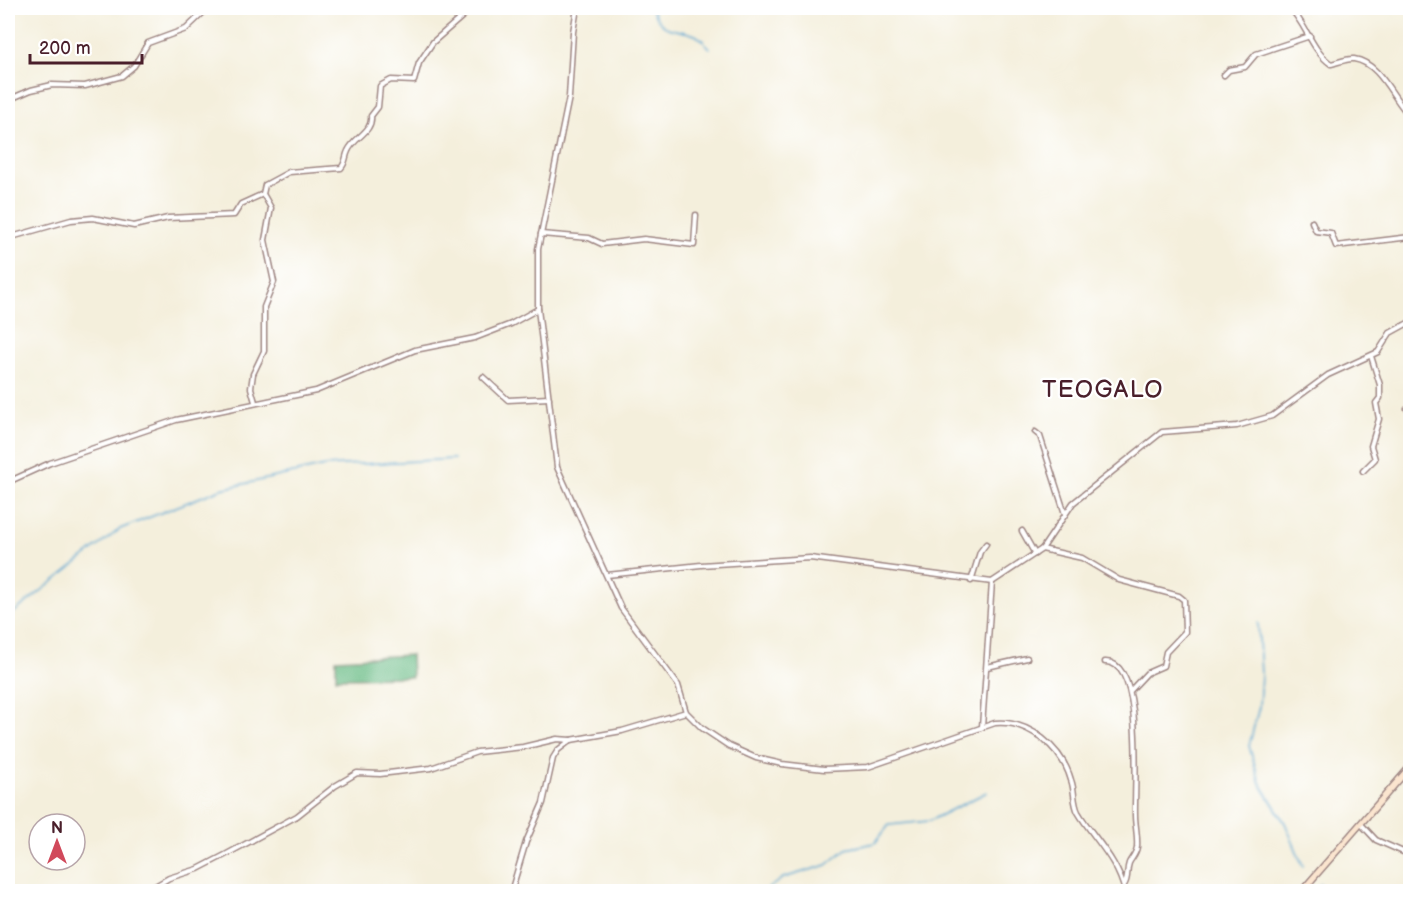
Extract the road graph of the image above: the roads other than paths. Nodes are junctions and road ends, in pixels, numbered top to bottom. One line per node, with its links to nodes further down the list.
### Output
1 (208, 8): 7 (street)
2 (472, 8): 9 (street)
3 (577, 8): 12 (street)
4 (1290, 8): 5 (street)
5 (1310, 36): 6 (street); 8 (street)
6 (1224, 75)
7 (8, 100)
8 (1410, 116)
9 (263, 194): 14 (street); 20 (street)
10 (696, 215): 12 (street)
11 (1312, 222): 13 (street)
12 (541, 234): 15 (street)
13 (1410, 237)
14 (8, 238)
15 (538, 309): 19 (street); 20 (street)
16 (1410, 322): 17 (street)
17 (1371, 356): 22 (street); 24 (street)
18 (483, 377): 19 (street)
19 (549, 398): 29 (street)
20 (255, 402): 23 (street)
21 (1035, 432): 24 (street)
22 (1363, 471)
23 (8, 482)
24 (1065, 515): 27 (street)
25 (1022, 531): 28 (street)
26 (986, 544): 30 (street)
27 (1042, 549): 28 (street); 35 (street)
28 (1035, 554): 31 (street)
29 (607, 575): 30 (street); 36 (street)
30 (971, 581): 31 (street)
31 (992, 582): 34 (street)
32 (1027, 658): 34 (street)
33 (1105, 662): 35 (street)
34 (987, 667): 37 (street)
35 (1130, 692): 42 (street)
36 (686, 712): 37 (street); 38 (street)
37 (982, 727): 42 (street)
38 (571, 740): 43 (street); 44 (street)
39 (1410, 767): 40 (main road)
40 (1361, 824): 41 (street); 46 (main road)
41 (1410, 855)
42 (1124, 886): 45 (street)
43 (145, 891)
44 (511, 891)
45 (1125, 891)
46 (1301, 891)

